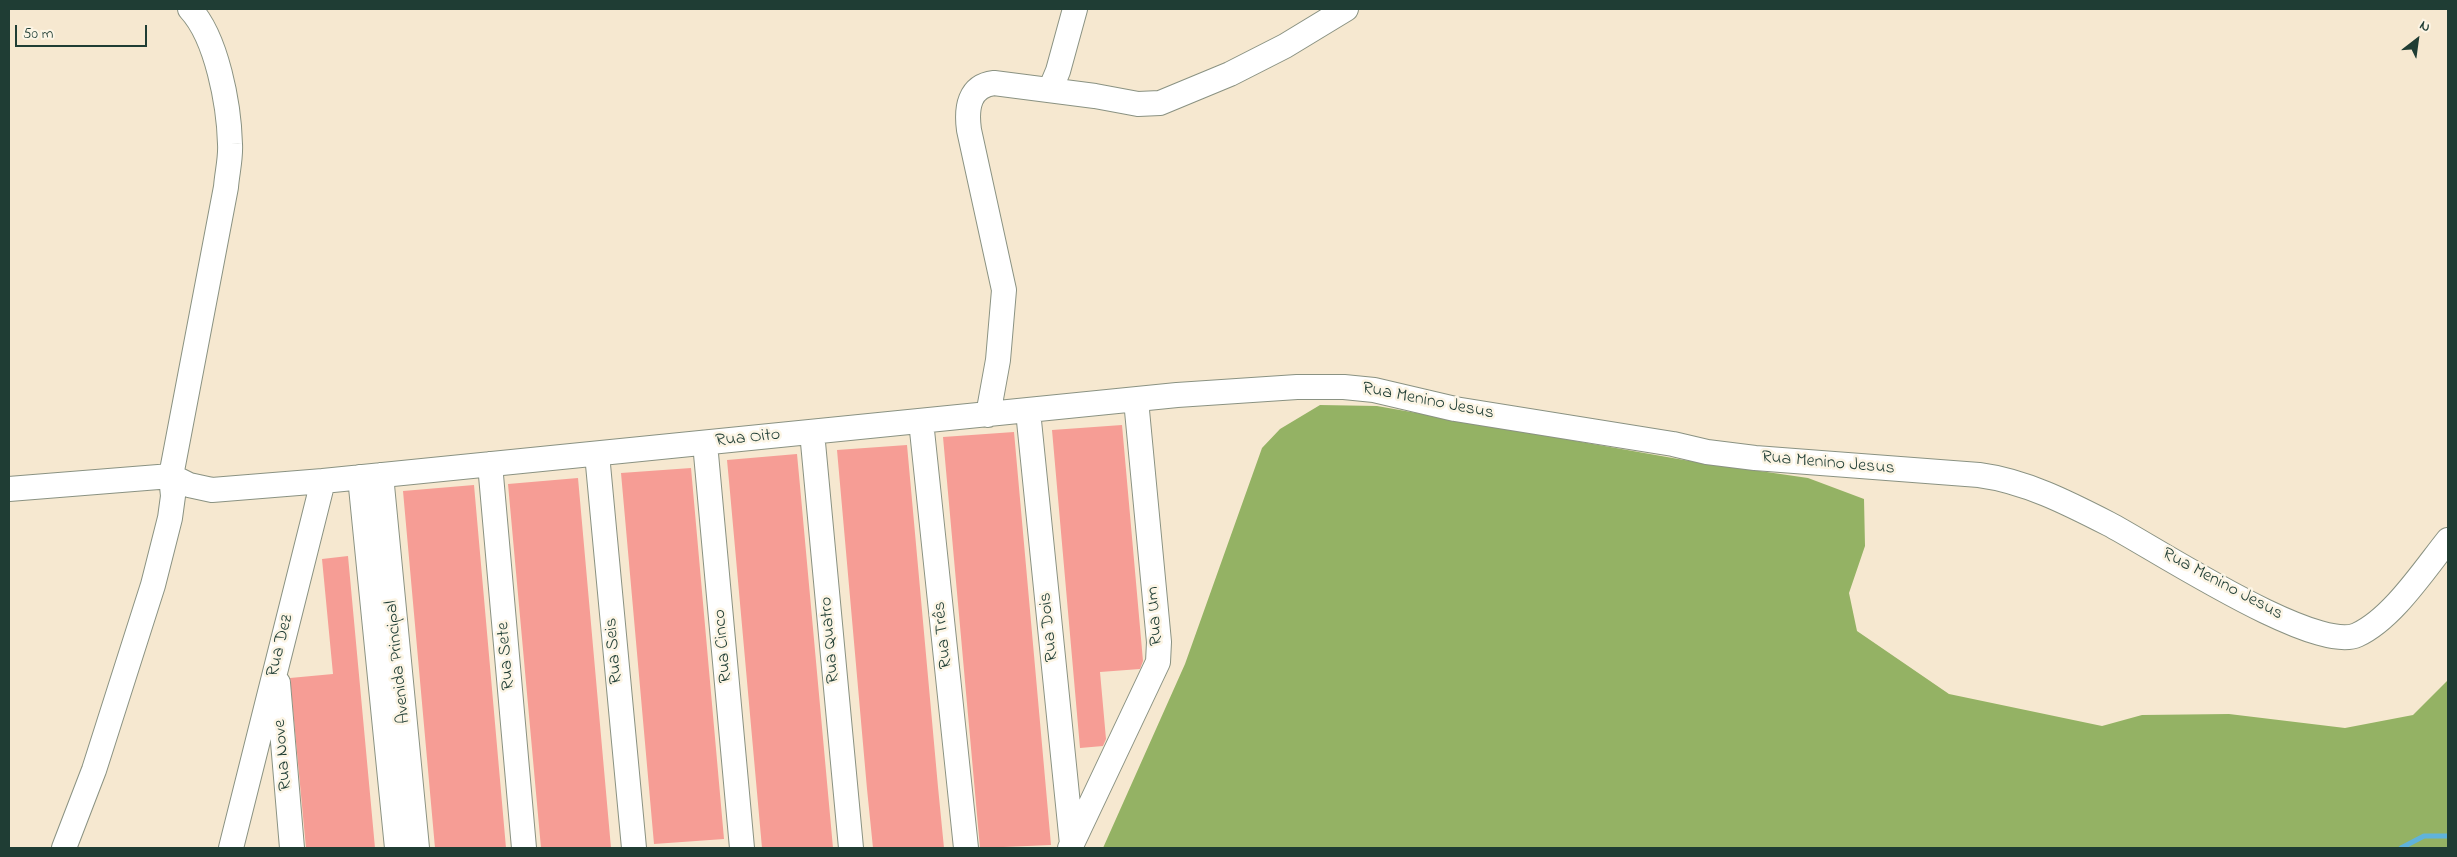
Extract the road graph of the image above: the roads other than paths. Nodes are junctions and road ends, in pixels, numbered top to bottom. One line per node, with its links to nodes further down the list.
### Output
1 (190, 9): 13 (street)
2 (1075, 9): 4 (street)
3 (1346, 9): 4 (street)
4 (1050, 90): 7 (street)
5 (1136, 400): 6 (street, Rua Oito); 17 (street, Rua Menino Jesus); 19 (street, Rua Um)
6 (1028, 411): 7 (street, Rua Oito); 19 (street, Rua Dois)
7 (988, 414): 8 (street, Rua Oito)
8 (922, 421): 9 (street, Rua Oito); 29 (street, Rua Três)
9 (812, 432): 10 (street, Rua Oito); 28 (street, Rua Quatro)
10 (705, 443): 11 (street, Rua Oito); 27 (street, Rua Cinco)
11 (596, 454): 12 (street, Rua Oito); 26 (street, Rua Seis)
12 (490, 464): 14 (street, Rua Oito); 25 (street, Rua Sete)
13 (171, 476): 15 (street); 16 (street); 20 (street)
14 (370, 476): 15 (street); 23 (street, Avenida Principal); 24 (street, Avenida Principal)
15 (322, 481): 18 (street, Rua Dez)
16 (9, 489)
17 (2448, 540)
18 (277, 662): 21 (street, Rua Dez); 22 (street, Rua Nove)
19 (1071, 846)
20 (64, 848)
21 (231, 848)
22 (292, 848)
23 (397, 848)
24 (417, 848)
25 (524, 848)
26 (634, 848)
27 (742, 848)
28 (851, 848)
29 (966, 848)

